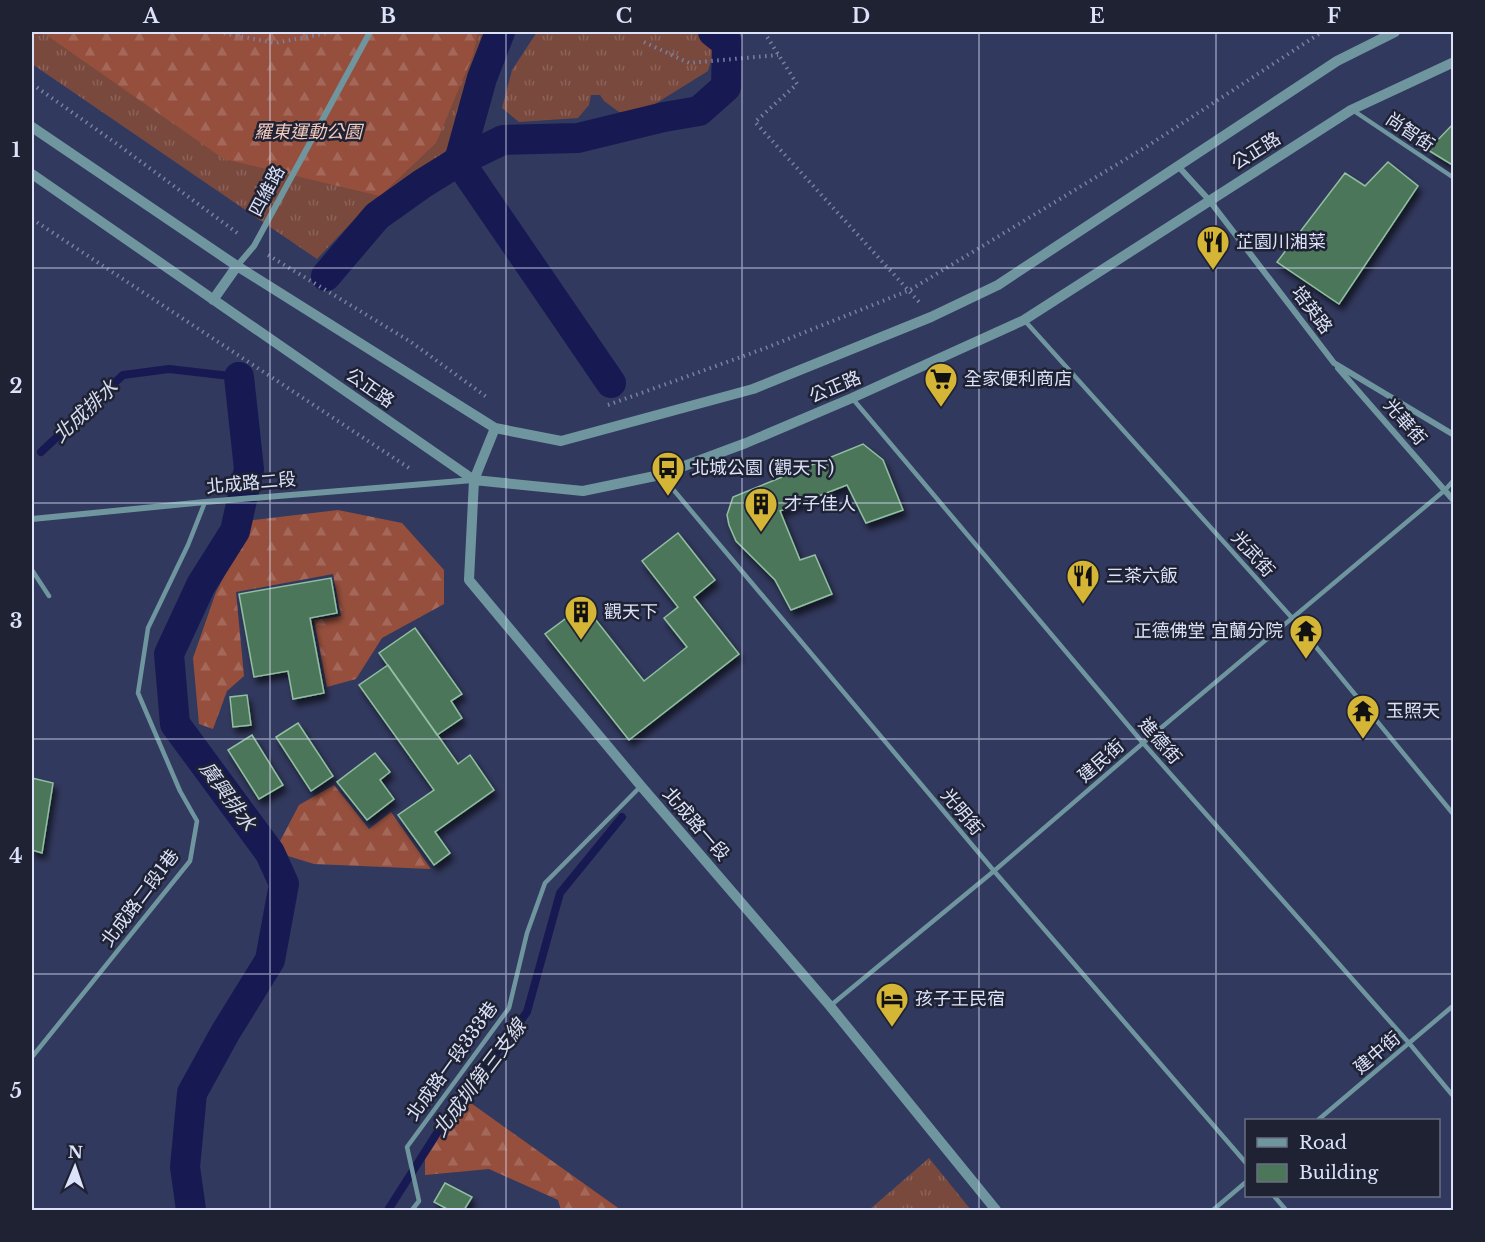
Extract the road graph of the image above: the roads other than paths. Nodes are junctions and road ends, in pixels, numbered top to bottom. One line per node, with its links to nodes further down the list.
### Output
1 (370, 32): 10 (street, 四維路)
2 (1395, 32): 6 (street, 公正路)
3 (1454, 62): 4 (street, 公正路)
4 (1351, 110): 8 (lane, 尚智街); 9 (street, 公正路)
5 (32, 127): 10 (street, 公正路)
6 (1178, 166): 9 (street, 培英路); 15 (street, 公正路)
7 (32, 174): 11 (street, 公正路)
8 (1454, 178)
9 (1209, 200): 12 (street, 公正路); 13 (street, 培英路)
10 (237, 266): 11 (street); 15 (street, 公正路)
11 (213, 300): 18 (street, 公正路)
12 (1024, 320): 14 (street, 公正路); 26 (lane, 光武街)
13 (1334, 363): 16 (street, 培英路); 20 (street, 光華街)
14 (852, 398): 17 (street, 公正路); 27 (lane, 進德街)
15 (495, 428): 18 (street, 北成路一段)
16 (1454, 435)
17 (660, 475): 18 (street, 公正路); 30 (lane, 光明街)
18 (474, 480): 22 (street, 北成路二段); 28 (street, 北成路一段)
19 (1454, 480): 20 (lane, 建民街)
20 (1445, 490): 21 (street, 光華街); 26 (lane, 建民街)
21 (1454, 501)
22 (205, 502): 23 (street, 北成路二段); 34 (lane, 北成路二段1巷)
23 (32, 519)
24 (32, 570): 25 (lane)
25 (49, 596)
26 (1293, 619): 27 (lane, 建民街); 29 (lane, 光武街)
27 (1143, 743): 30 (lane, 建民街); 33 (lane, 進德街)
28 (642, 786): 32 (street, 北成路一段); 40 (lane, 北成路一段333巷)
29 (1454, 815)
30 (994, 871): 32 (lane, 建民街); 37 (lane, 光明街)
31 (1454, 1005): 33 (lane, 建中街)
32 (830, 1006): 41 (street, 北成路一段)
33 (1409, 1043): 35 (lane, 進德街); 36 (lane, 建中街)
34 (32, 1057)
35 (1454, 1096)
36 (1319, 1119)
37 (1245, 1162)
38 (1245, 1183): 42 (lane)
39 (1275, 1197): 43 (lane)
40 (412, 1210)
41 (996, 1210)
42 (1213, 1210)
43 (1286, 1210)

